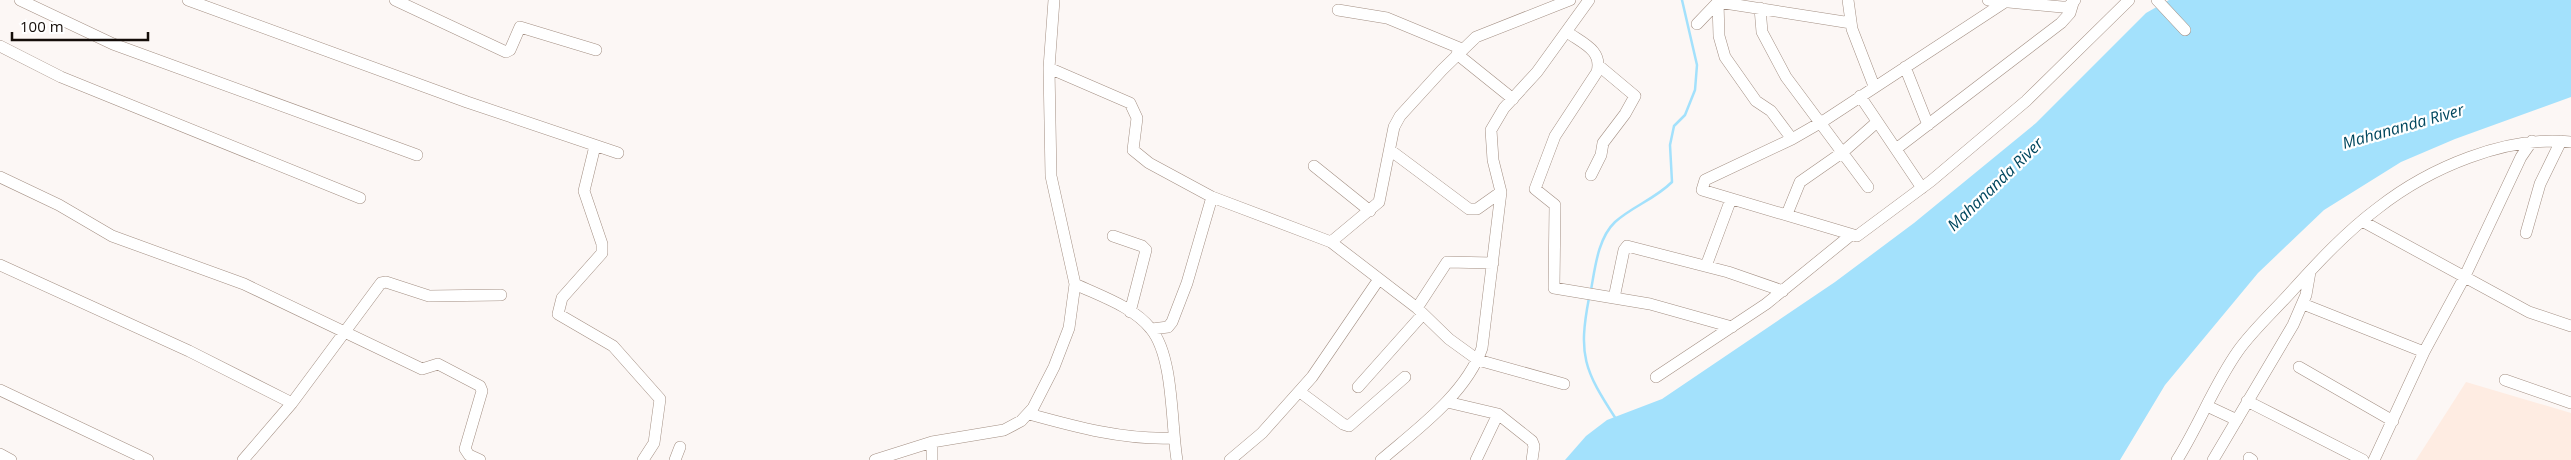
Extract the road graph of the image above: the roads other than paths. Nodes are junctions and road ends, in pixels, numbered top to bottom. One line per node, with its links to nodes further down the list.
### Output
1 (20, 0): 40 (street)
2 (188, 0): 35 (street)
3 (395, 0): 21 (street)
4 (1054, 0): 25 (street)
5 (1570, 0): 22 (street)
6 (1589, 0): 19 (street)
7 (1848, 0): 16 (street)
8 (1988, 0): 11 (street)
9 (2129, 0): 45 (street)
10 (2157, 0): 18 (street)
11 (2005, 2): 12 (street); 24 (street)
12 (2074, 2): 31 (street)
13 (1713, 4): 14 (street); 17 (street); 32 (street)
14 (1760, 8): 16 (street); 29 (street)
15 (1338, 10): 22 (street)
16 (1851, 23): 26 (street)
17 (1697, 24)
18 (2185, 30)
19 (1567, 32): 23 (street); 28 (street)
20 (0, 46): 48 (street)
21 (596, 50)
22 (1460, 51): 28 (street); 37 (street)
23 (1598, 65): 42 (street); 66 (street)
24 (1905, 66): 26 (street); 31 (street)
25 (1049, 68): 47 (street); 63 (street)
26 (1874, 86): 27 (street)
27 (1860, 96): 29 (street); 30 (street)
28 (1513, 99): 46 (street)
29 (1820, 122): 32 (street); 38 (street)
30 (1877, 122): 36 (street); 38 (street)
31 (1928, 125): 36 (street)
32 (1792, 139): 49 (street)
33 (2532, 141): 34 (street); 52 (street); 61 (street)
34 (2566, 142): 53 (street)
35 (595, 146): 39 (street); 99 (street)
36 (1896, 149): 45 (street)
37 (1390, 150): 46 (street); 50 (street)
38 (1843, 152): 44 (street); 51 (street)
39 (618, 153)
40 (417, 155)
41 (1314, 166): 50 (street)
42 (1591, 175)
43 (0, 177): 73 (street)
44 (1868, 187)
45 (1922, 188): 55 (street)
46 (1501, 192): 57 (street)
47 (1212, 197): 56 (street); 72 (street)
48 (360, 198)
49 (1731, 199): 51 (street); 59 (street)
50 (1370, 211): 56 (street)
51 (1787, 214): 55 (street)
52 (2362, 221): 60 (street); 61 (street)
53 (2526, 233)
54 (1113, 236): 69 (street)
55 (1851, 236): 64 (street)
56 (1331, 242): 62 (street)
57 (1493, 263): 68 (street); 75 (street)
58 (0, 265): 86 (street)
59 (1706, 266): 64 (street); 66 (street)
60 (2310, 272): 67 (street); 88 (street)
61 (2464, 278): 70 (street); 74 (street)
62 (1379, 279): 68 (street); 83 (street)
63 (1075, 284): 69 (street); 89 (street)
64 (1783, 291): 71 (street)
65 (501, 295): 73 (street)
66 (1614, 298): 71 (street)
67 (2303, 304): 74 (street); 84 (street)
68 (1420, 311): 75 (street); 81 (street)
69 (1130, 312): 72 (street)
70 (2571, 326)
71 (1732, 327): 78 (street)
72 (1152, 329): 93 (street)
73 (346, 333): 86 (street); 98 (street)
74 (2424, 352): 92 (street)
75 (1478, 360): 80 (street); 85 (street)
76 (2300, 367): 92 (street)
77 (1405, 377): 83 (street)
78 (1656, 377)
79 (2505, 380): 87 (street)
80 (1564, 384)
81 (1358, 387)
82 (0, 390): 96 (street)
83 (1300, 392): 104 (street)
84 (2247, 401): 91 (street); 110 (street)
85 (1446, 402): 90 (street); 105 (street)
86 (292, 403): 97 (street)
87 (2571, 403)
88 (2207, 406): 91 (street); 108 (street)
89 (1029, 414): 93 (street); 94 (street)
90 (1498, 414): 106 (street); 107 (street)
91 (2236, 420): 109 (street)
92 (2393, 421): 111 (street)
93 (1173, 438): 103 (street)
94 (932, 442): 101 (street); 102 (street)
95 (680, 448): 100 (street)
96 (148, 460)
97 (243, 460)
98 (480, 460)
99 (643, 460)
100 (675, 460)
101 (875, 460)
102 (932, 460)
103 (1177, 460)
104 (1230, 460)
105 (1381, 460)
106 (1476, 460)
107 (1532, 460)
108 (2177, 460)
109 (2213, 460)
110 (2364, 460)
111 (2374, 460)

